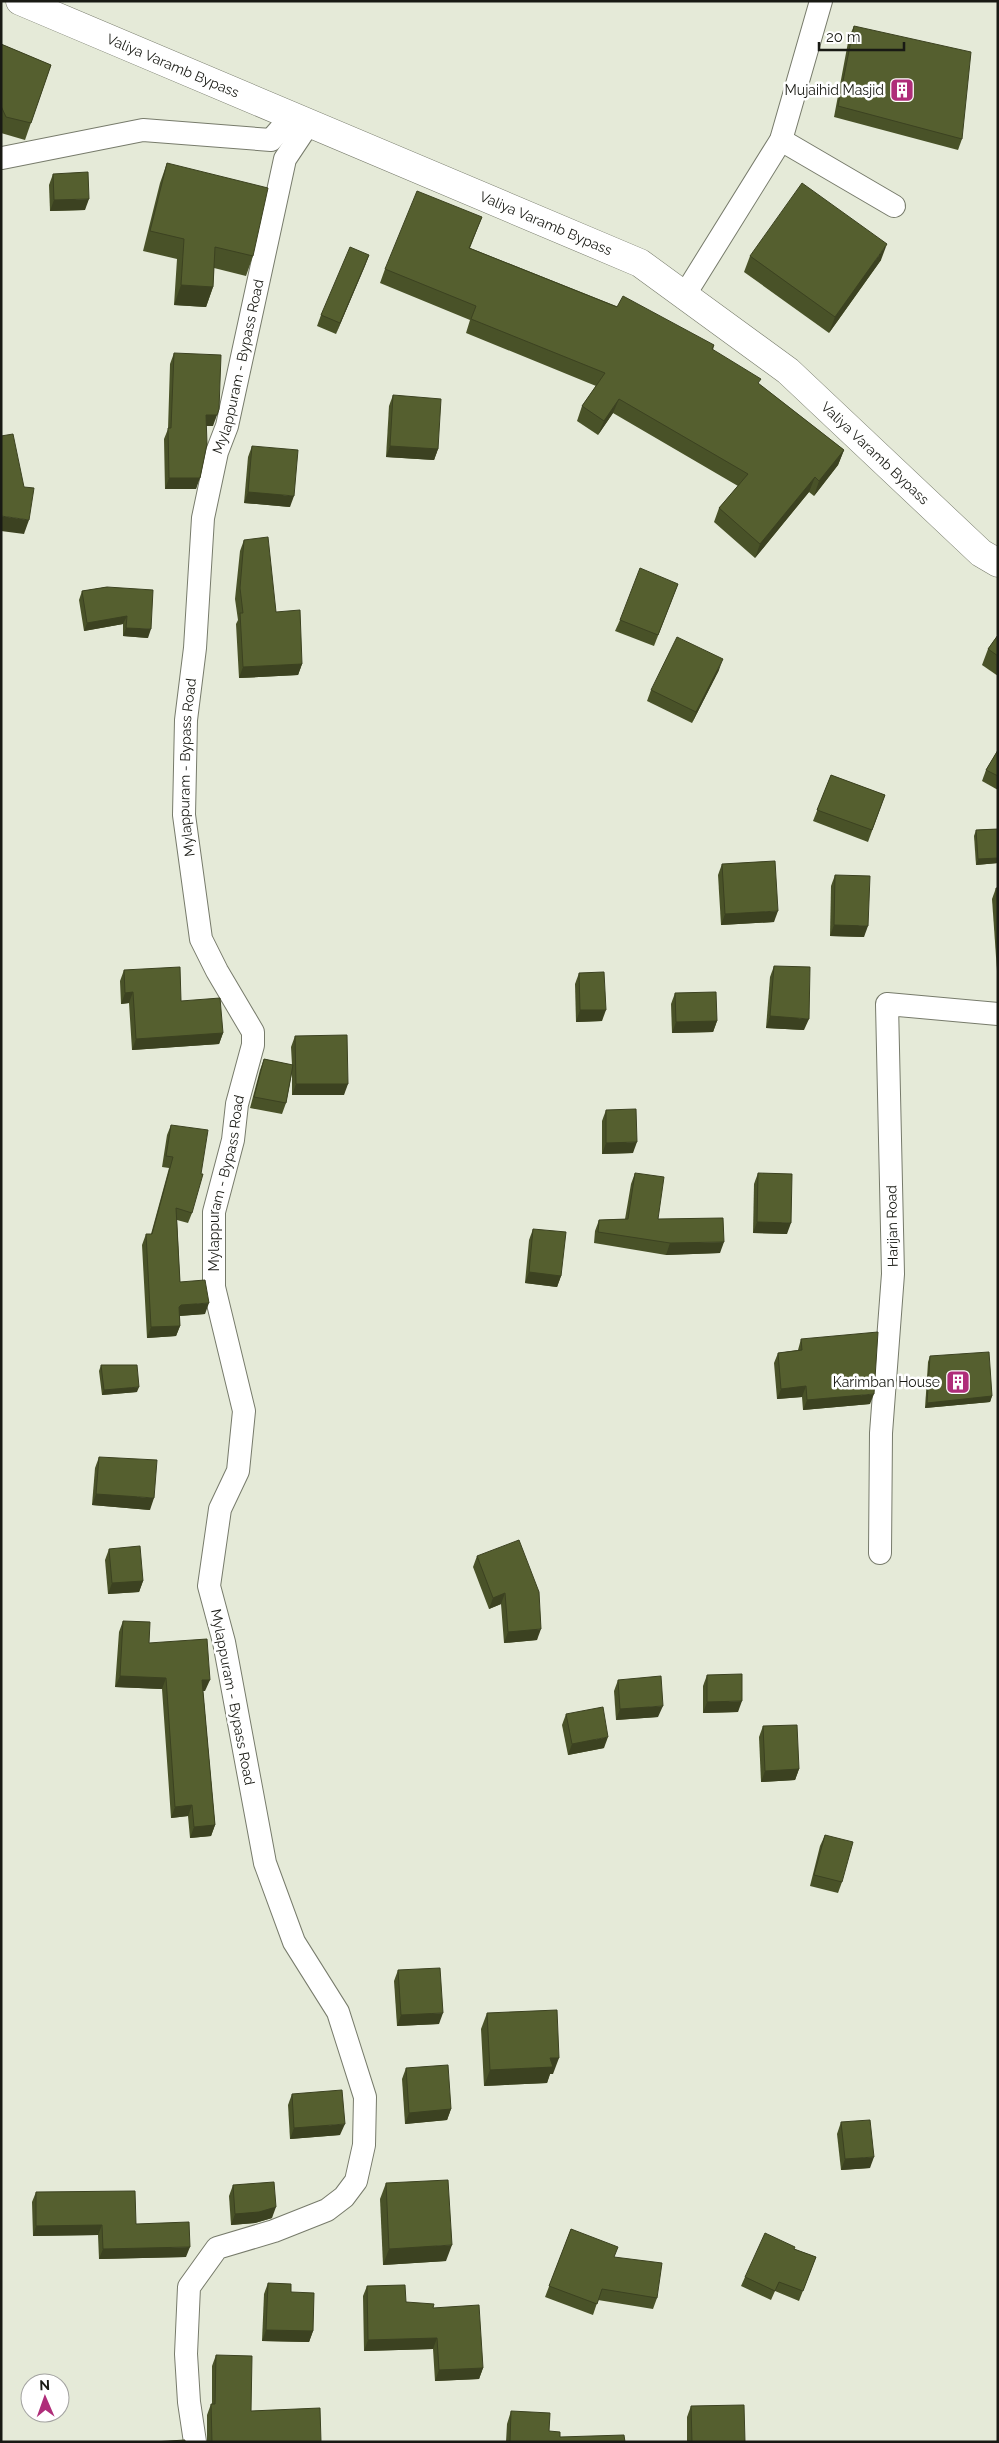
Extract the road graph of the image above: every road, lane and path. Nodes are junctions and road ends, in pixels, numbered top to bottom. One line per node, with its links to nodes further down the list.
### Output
1 (20, 1): 3 (street, Valiya Varamb Bypass)
2 (821, 1): 4 (street)
3 (300, 120): 5 (street); 7 (street, Valiya Varamb Bypass); 11 (street, Mylappuram - Bypass Road)
4 (781, 140): 6 (street); 7 (street)
5 (2, 158)
6 (894, 206)
7 (684, 296): 8 (street, Valiya Varamb Bypass)
8 (998, 563)
9 (995, 1014): 10 (street, Harijan Road)
10 (880, 1553)
11 (195, 2442)

